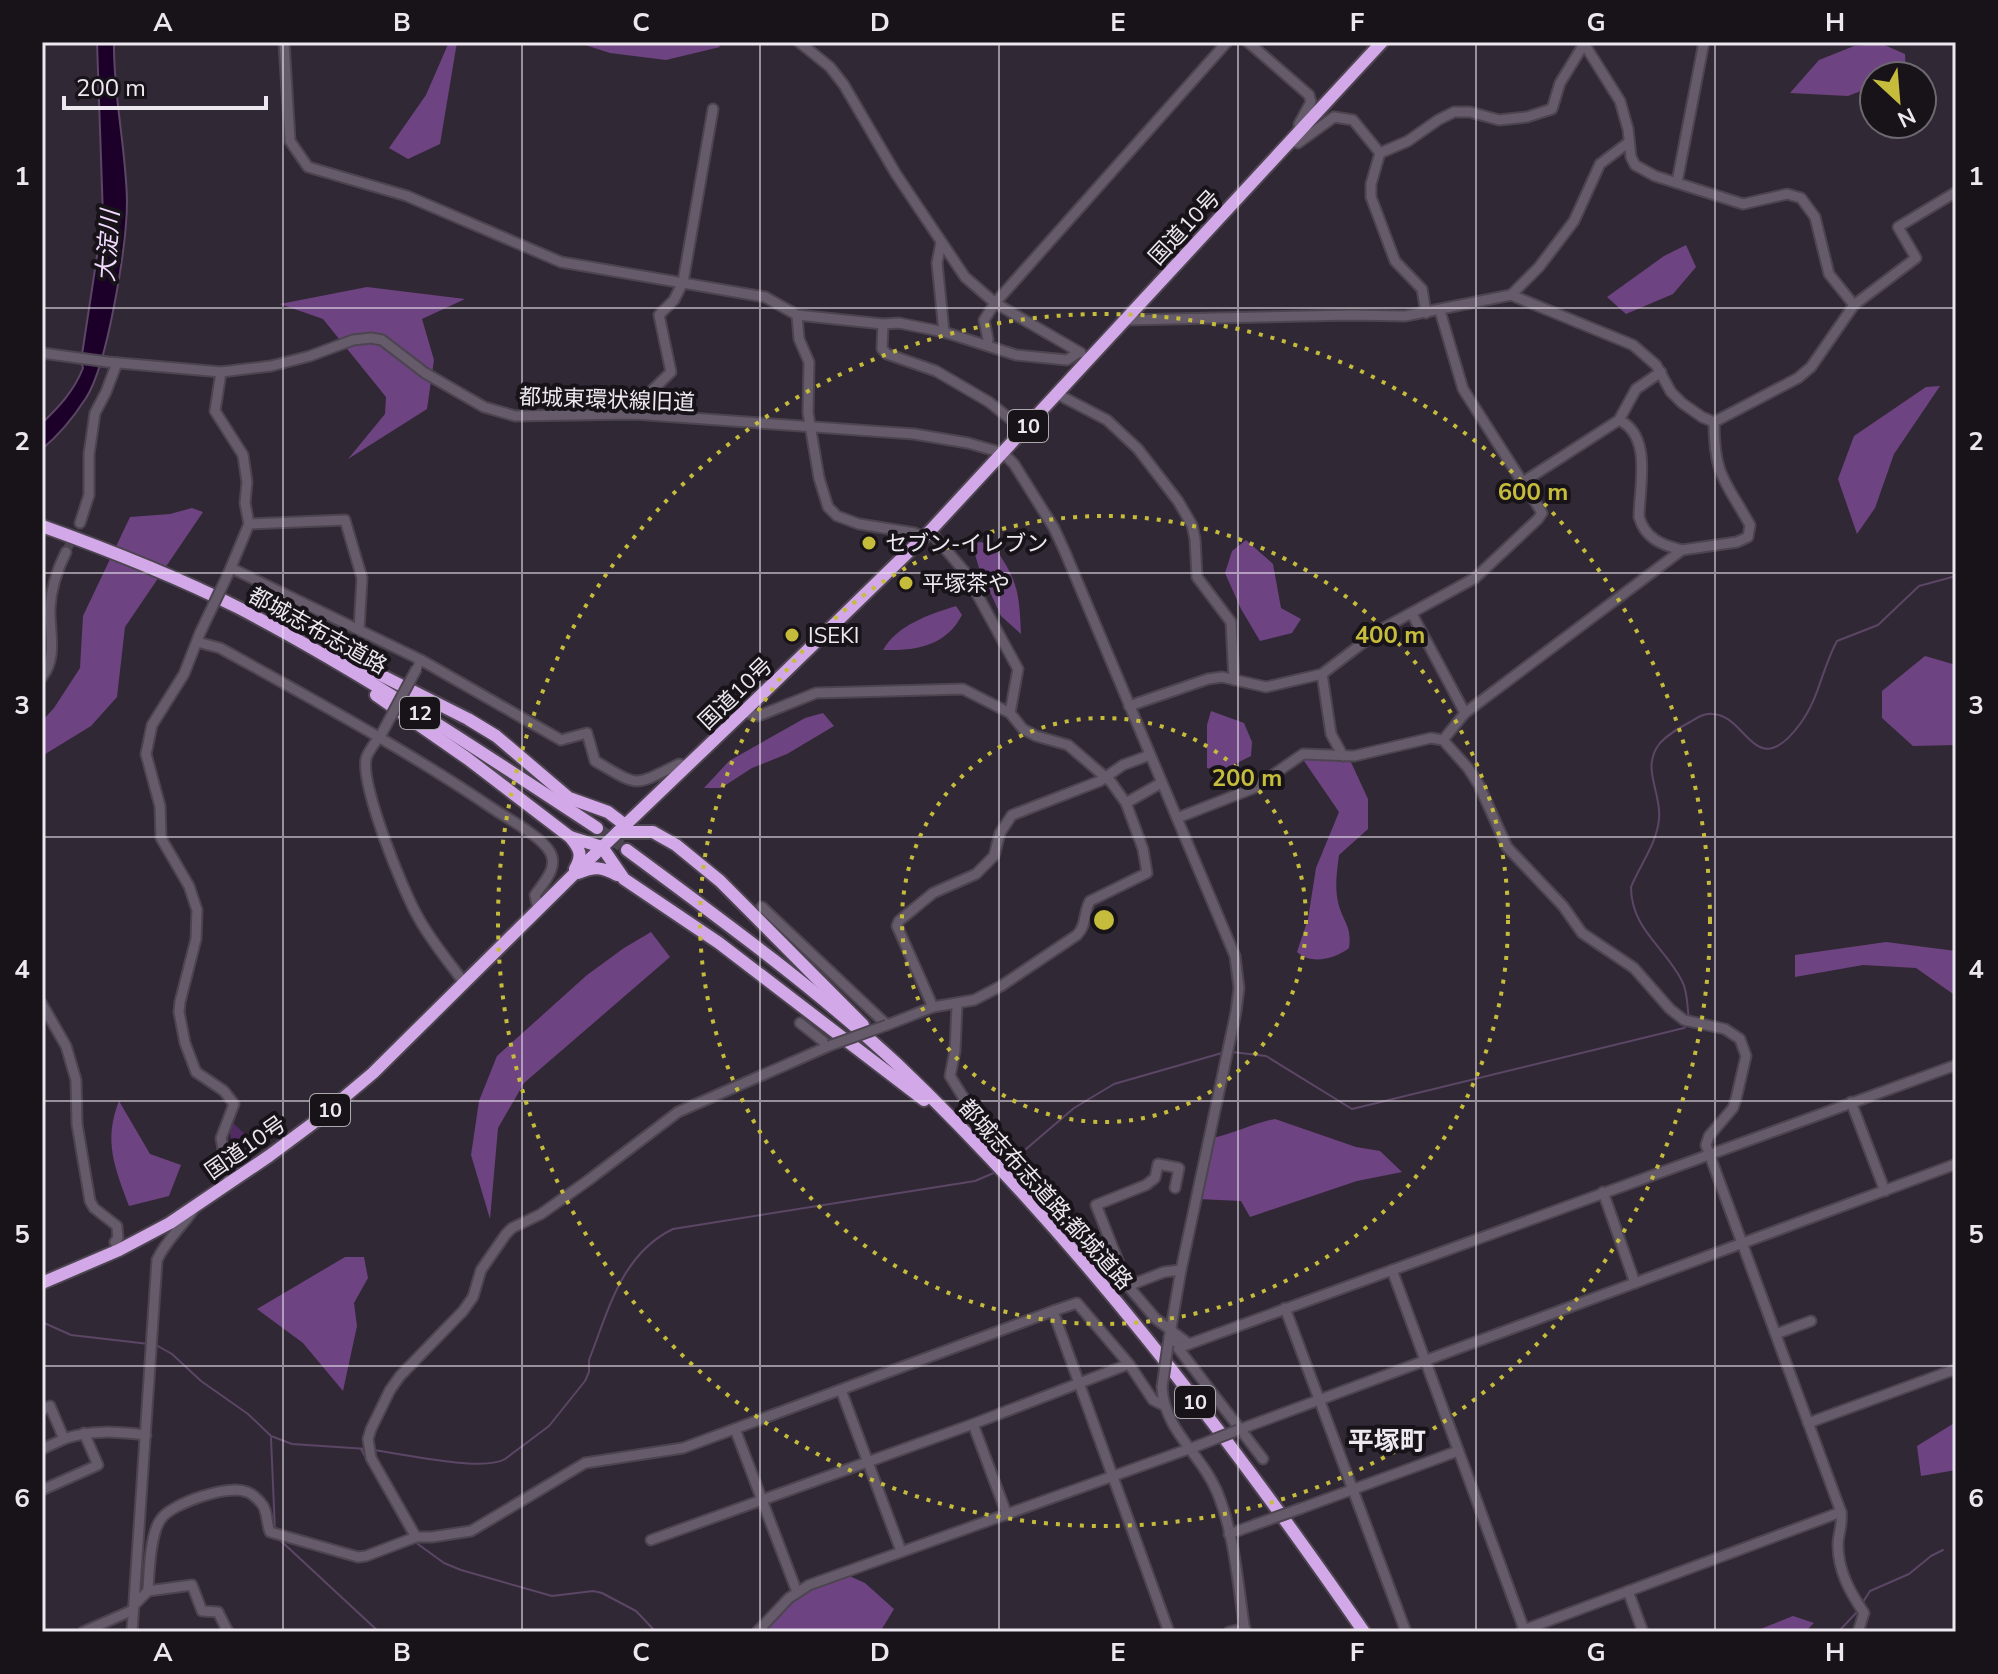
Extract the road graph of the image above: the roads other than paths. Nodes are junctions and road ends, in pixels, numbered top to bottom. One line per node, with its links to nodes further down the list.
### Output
1 (284, 42): 15 (street)
2 (799, 42): 14 (street)
3 (1227, 42): 17 (street)
4 (1248, 42): 9 (street)
5 (1704, 42): 12 (street)
6 (1378, 43): 9 (highway, 国道10号 / 10)
7 (1584, 43): 10 (street); 11 (street)
8 (713, 109): 15 (street)
9 (1295, 136): 11 (street); 22 (highway, 国道10号 / 10)
10 (1629, 142): 12 (street); 16 (street)
11 (1380, 153): 20 (street)
12 (1677, 182): 18 (street)
13 (1956, 192): 18 (street)
14 (941, 243): 17 (street); 24 (street)
15 (683, 282): 21 (street); 32 (street)
16 (1511, 295): 19 (street); 30 (street)
17 (995, 303): 25 (street); 27 (street)
18 (1854, 305): 34 (street)
19 (1440, 311): 20 (street); 38 (street)
20 (1426, 313): 22 (street)
21 (797, 315): 23 (street); 35 (street)
22 (1126, 320): 27 (highway, 国道10号 / 10)
23 (883, 324): 24 (street); 36 (street)
24 (944, 332): 25 (street)
25 (987, 345): 27 (street)
26 (42, 353): 28 (street, 都城東環状線旧道)
27 (1084, 354): 31 (highway, 国道10号 / 10)
28 (113, 363): 29 (street, 都城東環状線旧道); 39 (street)
29 (221, 372): 32 (street, 都城東環状線旧道); 40 (street)
30 (1661, 372): 33 (street); 34 (street)
31 (1057, 394): 36 (highway, 国道10号 / 10); 53 (street)
32 (634, 414): 35 (street, 都城東環状線旧道)
33 (1619, 420): 38 (street); 43 (street)
34 (1714, 422): 43 (street)
35 (812, 428): 37 (street, 都城東環状線旧道); 42 (street)
36 (1024, 430): 37 (highway, 国道10号 / 10)
37 (1003, 453): 42 (highway, 国道10号 / 10); 54 (street)
38 (1523, 482): 47 (street)
39 (80, 523)
40 (249, 524): 45 (street); 48 (street)
41 (42, 526): 46 (highway, 都城志布志道路 / 12)
42 (926, 534): 55 (highway, 国道10号 / 10); 56 (street)
43 (1682, 550): 57 (street)
44 (66, 552): 52 (street)
45 (230, 570): 48 (street); 49 (street, bridge)
46 (237, 607): 67 (highway); 70 (highway, 都城志布志道路 / 12); 73 (highway)
47 (1412, 614): 51 (street); 57 (street)
48 (359, 630): 50 (street)
49 (199, 637): 58 (street); 94 (street)
50 (419, 664): 58 (street, bridge); 62 (street)
51 (1322, 674): 53 (street); 61 (street)
52 (42, 677)
53 (1234, 680): 54 (street)
54 (1129, 706): 60 (street)
55 (743, 712): 56 (street); 62 (highway, 国道10号 / 10)
56 (1010, 713): 63 (street)
57 (1465, 713): 59 (street)
58 (381, 734): 79 (street); 80 (street)
59 (1443, 740): 61 (street); 92 (street)
60 (1150, 755): 63 (street); 64 (street)
61 (1343, 756): 69 (street)
62 (688, 766): 65 (highway, 国道10号 / 10)
63 (1106, 777): 66 (street); 83 (street)
64 (1161, 783): 66 (street); 69 (street)
65 (658, 795): 68 (highway, 国道10号 / 10); 72 (highway)
66 (1126, 803): 82 (street)
67 (594, 808): 68 (highway); 71 (highway)
68 (642, 810): 71 (highway, 国道10号 / 10)
69 (1177, 818): 101 (street)
70 (597, 828)
71 (622, 829): 72 (highway); 74 (highway, 国道10号 / 10)
72 (659, 834): 89 (highway)
73 (570, 837): 74 (highway); 76 (highway)
74 (602, 847): 76 (highway, 国道10号 / 10); 77 (highway)
75 (627, 850): 89 (highway, 都城志布志道路;都城道路 / 10)
76 (572, 876): 77 (highway); 79 (highway, 国道10号 / 10)
77 (624, 879): 90 (highway)
78 (762, 907): 85 (street)
79 (538, 909): 80 (highway, 国道10号 / 10)
80 (465, 984): 94 (highway, 国道10号 / 10)
81 (42, 1004): 100 (street)
82 (957, 1005): 83 (street); 91 (street)
83 (933, 1007): 85 (street)
84 (800, 1023): 86 (street)
85 (887, 1025): 86 (street, bridge)
86 (829, 1046): 140 (street)
87 (1956, 1065): 88 (street)
88 (1851, 1102): 92 (street); 96 (street)
89 (948, 1114): 90 (highway, 都城志布志道路;都城道路 / 10)
90 (985, 1153): 155 (highway, 都城志布志道路;都城道路 / 10)
91 (1014, 1154)
92 (1708, 1154): 97 (street); 99 (street)
93 (1956, 1164): 96 (street)
94 (229, 1184): 98 (highway, 国道10号 / 10)
95 (1175, 1188): 105 (street)
96 (1885, 1191): 99 (street)
97 (1603, 1192): 102 (street); 104 (street)
98 (195, 1207): 100 (highway, 国道10号 / 10); 126 (street)
99 (1742, 1243): 104 (street); 109 (street)
100 (119, 1250): 103 (highway, 国道10号 / 10)
101 (1181, 1270): 105 (street); 110 (street)
102 (1392, 1270): 106 (street); 113 (street)
103 (42, 1283)
104 (1635, 1283): 113 (street)
105 (1128, 1286): 110 (street)
106 (1285, 1308): 111 (street); 118 (street)
107 (1053, 1311): 114 (street); 116 (street); 117 (street)
108 (1811, 1321): 109 (street)
109 (1776, 1334): 121 (street)
110 (1169, 1337): 111 (street); 112 (street); 119 (street, bridge)
111 (1189, 1344): 112 (street)
112 (1178, 1348): 124 (street)
113 (1426, 1361): 118 (street); 130 (street)
114 (1129, 1364): 116 (street); 119 (street)
115 (1956, 1369): 121 (street)
116 (1079, 1384): 122 (street); 133 (street)
117 (841, 1390): 123 (street); 132 (street)
118 (1320, 1400): 124 (street); 134 (street)
119 (1163, 1405): 128 (street)
120 (42, 1410): 127 (street)
121 (1808, 1423): 137 (street)
122 (973, 1424): 132 (street); 138 (street)
123 (735, 1429): 136 (street); 140 (street)
124 (1239, 1430): 128 (street, bridge); 131 (street)
125 (84, 1433): 126 (street); 127 (street); 135 (street)
126 (146, 1435): 146 (street)
127 (64, 1439): 129 (street)
128 (1194, 1447): 133 (street); 139 (street)
129 (42, 1449)
130 (1458, 1451): 134 (street); 148 (street)
131 (1263, 1459)
132 (868, 1461): 136 (street); 142 (street)
133 (1113, 1477): 138 (street); 153 (street)
134 (1353, 1489): 139 (street, bridge); 156 (street)
135 (42, 1490)
136 (761, 1500): 141 (street); 145 (street)
137 (1841, 1512): 144 (street); 158 (street)
138 (1007, 1515): 142 (street)
139 (1229, 1534): 147 (street)
140 (411, 1539): 143 (street)
141 (651, 1540)
142 (901, 1551): 145 (street)
143 (148, 1591): 146 (street); 151 (street)
144 (1628, 1591): 148 (street); 157 (street)
145 (797, 1592): 152 (street)
146 (134, 1608): 149 (street); 150 (street)
147 (1245, 1630): 154 (street)
148 (1522, 1631)
149 (83, 1632)
150 (132, 1632)
151 (228, 1632)
152 (757, 1632)
153 (1169, 1632)
154 (1229, 1632)
155 (1364, 1632)
156 (1406, 1632)
157 (1643, 1632)
158 (1858, 1632)

